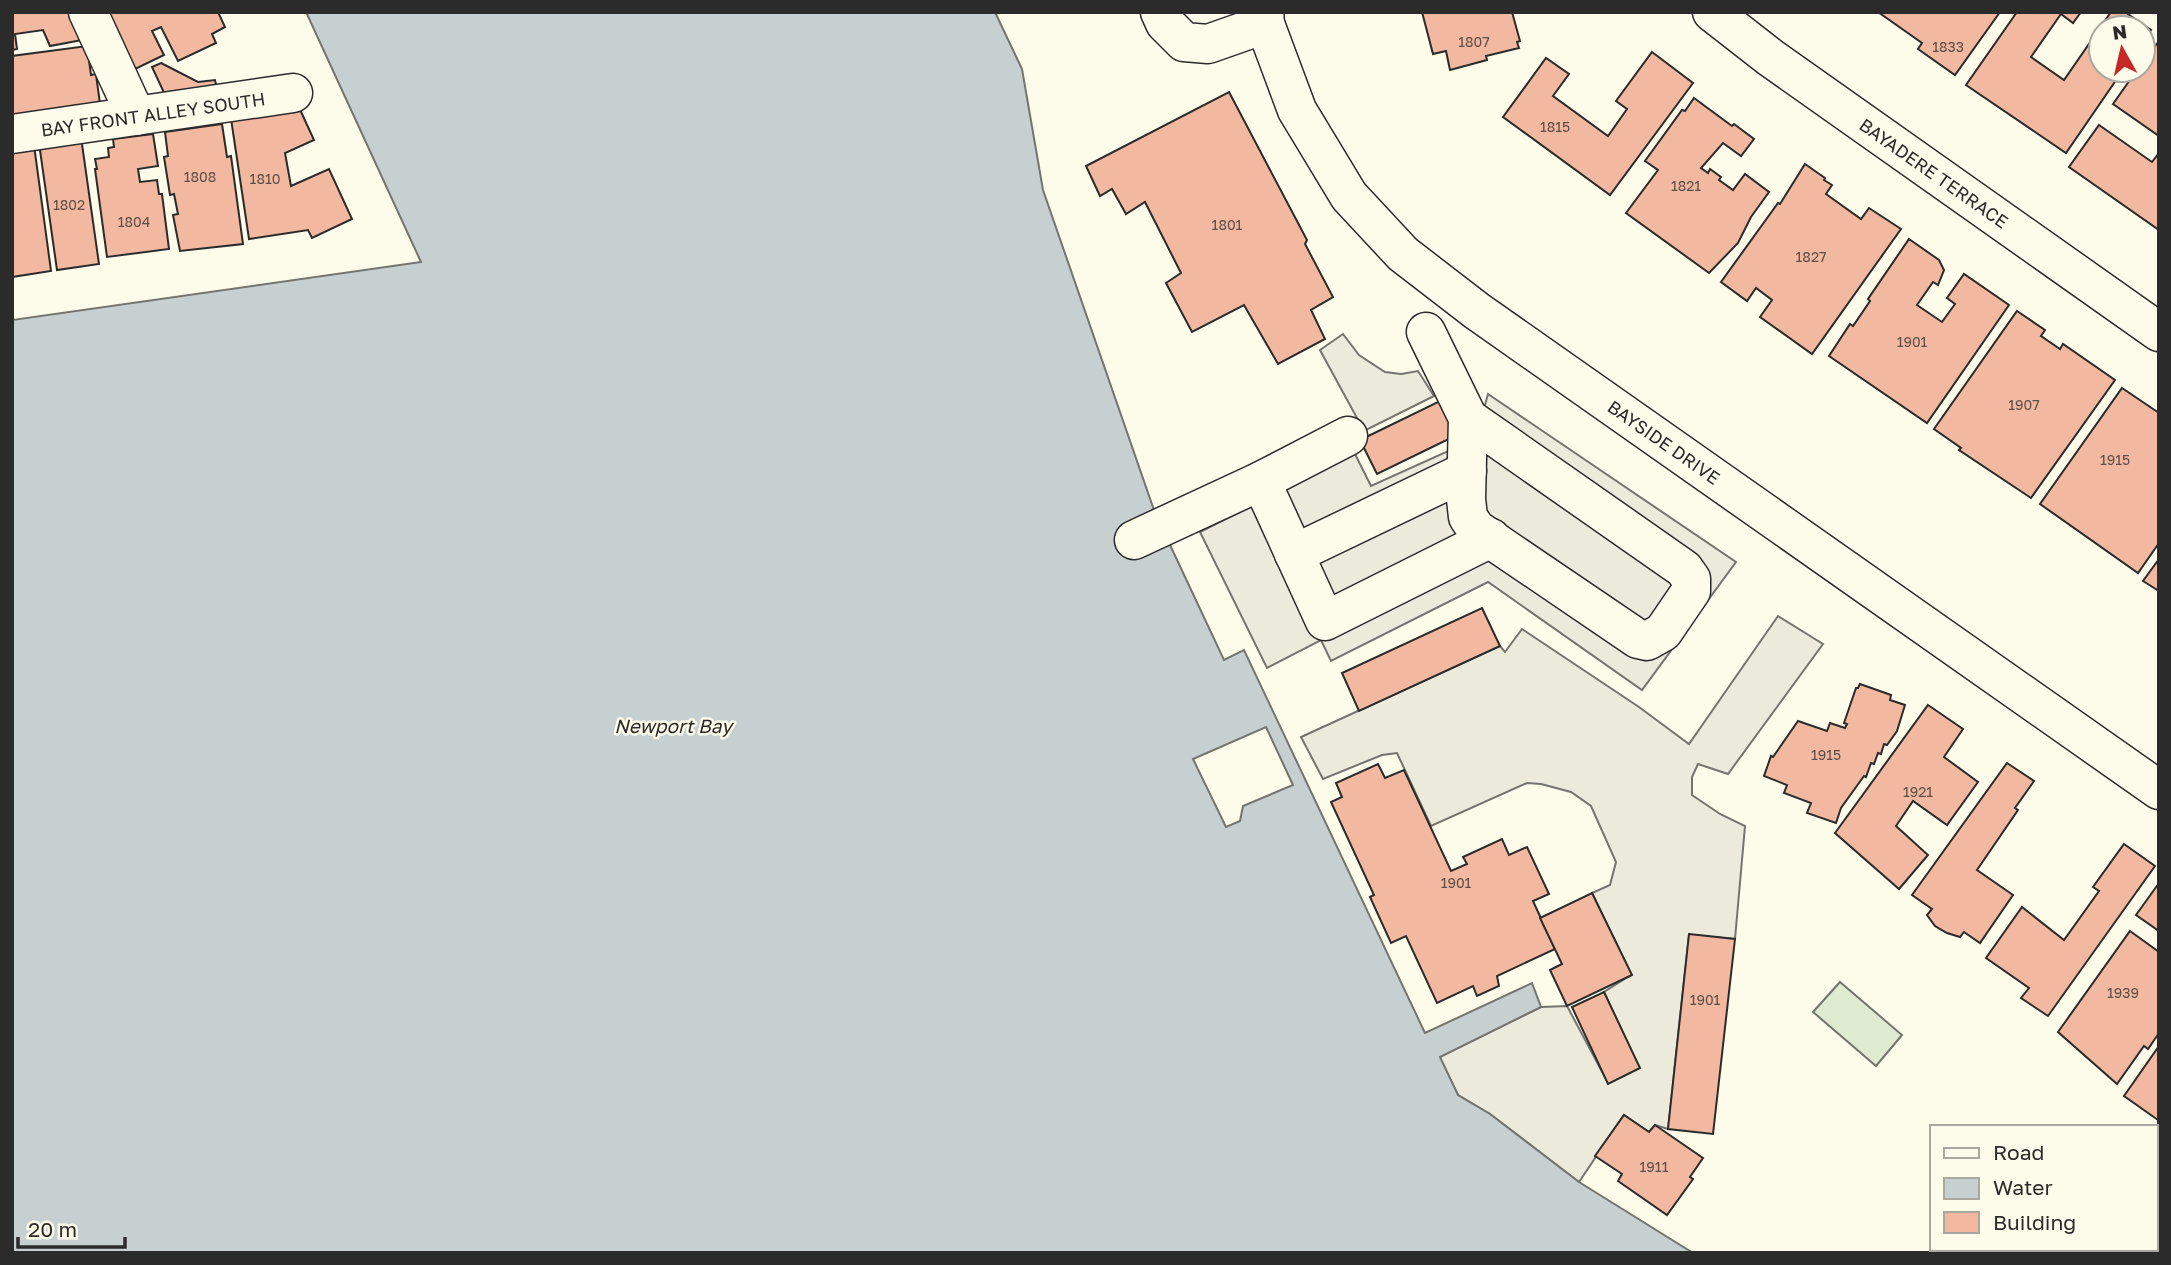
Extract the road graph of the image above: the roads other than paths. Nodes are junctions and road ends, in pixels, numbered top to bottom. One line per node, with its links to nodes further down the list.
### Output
1 (88, 12): 6 (main road)
2 (1160, 12): 4 (main road)
3 (1712, 12): 9 (main road, BAYADERE TERRACE)
4 (1264, 18): 17 (main road, BAYSIDE DRIVE)
5 (293, 93): 6 (main road, BAY FRONT ALLEY SOUTH)
6 (136, 116): 7 (main road, BAY FRONT ALLEY SOUTH)
7 (12, 134)
8 (1426, 332): 10 (main road)
9 (2159, 332)
10 (1468, 418): 12 (main road); 14 (main road)
11 (1348, 436): 13 (main road)
12 (1467, 471): 14 (main road); 16 (main road)
13 (1261, 481): 15 (main road); 16 (main road)
14 (1491, 538): 16 (main road)
15 (1134, 540)
16 (1294, 554)
17 (2159, 790)

